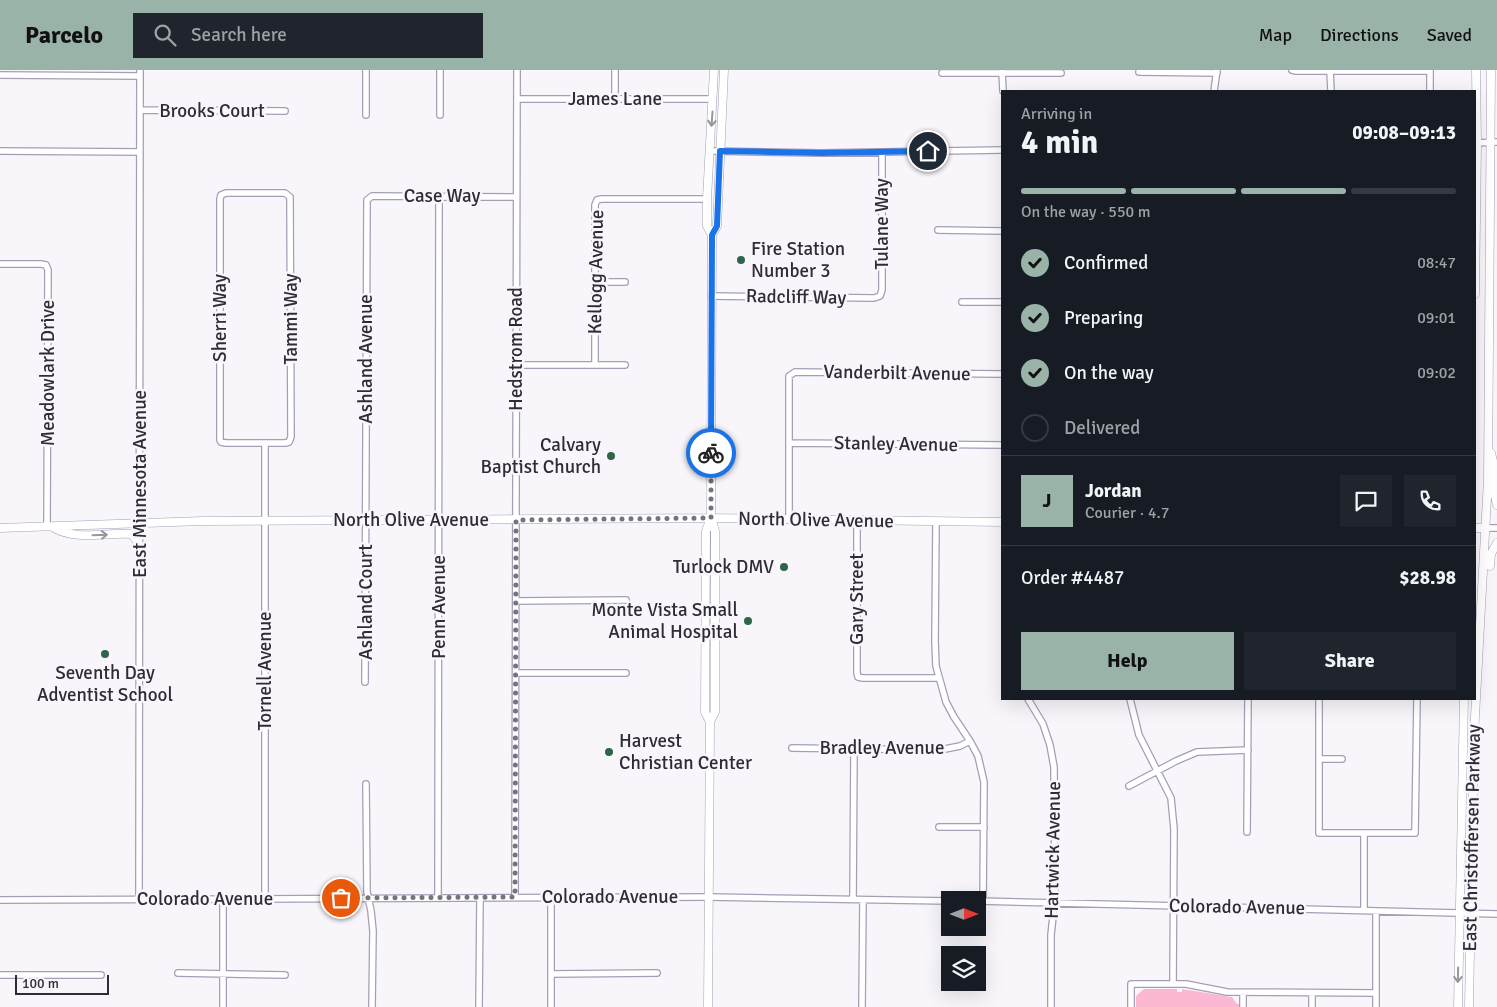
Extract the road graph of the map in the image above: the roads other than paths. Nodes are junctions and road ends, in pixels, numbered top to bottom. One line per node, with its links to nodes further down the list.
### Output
1 (366, 70): 29 (street)
2 (440, 70): 30 (street)
3 (517, 70): 24 (street, Hedstrom Road)
4 (615, 70): 25 (street)
5 (714, 70): 26 (street)
6 (724, 70): 36 (street)
7 (1292, 70): 12 (street)
8 (1430, 70): 13 (street); 23 (street)
9 (1476, 70): 31 (street)
10 (1491, 70): 32 (street, East Christoffersen Parkway)
11 (1217, 71): 15 (street); 21 (street)
12 (1330, 71): 13 (street); 22 (street)
13 (1361, 71)
14 (1002, 72): 17 (street); 18 (street); 20 (street)
15 (1139, 72)
16 (140, 73): 19 (street); 27 (street, East Minnesota Avenue)
17 (1061, 73)
18 (942, 74)
19 (0, 75)
20 (1002, 90)
21 (1214, 90)
22 (1330, 90)
23 (1430, 90)
24 (517, 98): 25 (street, James Lane); 41 (street, Hedstrom Road)
25 (615, 98): 26 (street, James Lane)
26 (713, 99): 35 (street, one-way to 35)
27 (140, 110): 28 (street, Brooks Court); 37 (street, East Minnesota Avenue)
28 (285, 111)
29 (366, 115)
30 (440, 115)
31 (1476, 143): 32 (street)
32 (1494, 143): 60 (street, East Christoffersen Parkway)
33 (1001, 150): 38 (street)
34 (0, 151): 37 (street)
35 (710, 151): 36 (street); 43 (street)
36 (720, 151): 38 (street); 46 (street)
37 (140, 152): 72 (street, East Minnesota Avenue)
38 (882, 152): 51 (street, Tulane Way)
39 (221, 195): 59 (street, Sherri Way); 59 (street, Tammi Way)
40 (440, 197): 41 (street, Case Way); 42 (street, Case Way); 64 (street, Penn Avenue)
41 (516, 197): 54 (street, Hedstrom Road)
42 (368, 198): 68 (street, Ashland Avenue)
43 (707, 199): 46 (street); 48 (street, Kellogg Avenue)
44 (938, 230): 45 (street)
45 (1001, 231)
46 (712, 235): 50 (street)
47 (0, 264): 73 (street, Meadowlark Drive)
48 (595, 282): 49 (street); 55 (street, Kellogg Avenue)
49 (625, 282)
50 (711, 296): 51 (street, Radcliff Way); 63 (street)
51 (880, 296)
52 (962, 302): 53 (street)
53 (1001, 302)
54 (516, 365): 55 (street); 65 (street, Hedstrom Road)
55 (595, 365): 56 (street)
56 (625, 365)
57 (1001, 374): 58 (street, Vanderbilt Avenue)
58 (789, 443): 61 (street, Stanley Avenue); 66 (street)
59 (265, 444): 67 (street, Tornell Avenue)
60 (1489, 444): 62 (street); 76 (street, East Christoffersen Parkway)
61 (1001, 445)
62 (1497, 505)
63 (711, 518): 65 (street, North Olive Avenue); 66 (street, North Olive Avenue); 83 (street); 87 (street)
64 (439, 520): 65 (street, North Olive Avenue); 68 (street, North Olive Avenue); 117 (street, Penn Avenue)
65 (516, 520): 82 (street, Hedstrom Road)
66 (789, 520): 69 (street, North Olive Avenue)
67 (265, 521): 68 (street, North Olive Avenue); 72 (street, North Olive Avenue); 115 (street, Tornell Avenue)
68 (366, 521): 88 (street, Ashland Court)
69 (857, 521): 70 (street, North Olive Avenue); 86 (street, Gary Street)
70 (936, 522): 71 (street, North Olive Avenue); 86 (street)
71 (1001, 522)
72 (140, 523): 73 (street, North Olive Avenue); 79 (street, East Minnesota Avenue)
73 (50, 527): 74 (street, North Olive Avenue); 79 (street, one-way to 79)
74 (0, 528)
75 (1476, 528): 76 (street)
76 (1487, 528): 77 (street); 80 (street, East Christoffersen Parkway)
77 (1497, 528)
78 (1497, 544): 80 (street)
79 (140, 550): 119 (street, East Minnesota Avenue)
80 (1483, 586): 89 (street, East Christoffersen Parkway)
81 (626, 600): 82 (street)
82 (516, 601): 84 (street, Hedstrom Road)
83 (705, 644): 87 (street); 97 (street)
84 (516, 673): 85 (street); 112 (street, Hedstrom Road)
85 (626, 673)
86 (939, 678): 98 (street)
87 (715, 681): 97 (street)
88 (365, 682)
89 (1476, 692)
90 (1029, 700): 126 (street, Hartwick Avenue)
91 (1130, 700): 104 (street)
92 (1248, 700): 101 (street)
93 (1319, 700): 102 (street)
94 (1417, 700): 110 (street)
95 (1464, 700): 130 (street, East Christoffersen Parkway)
96 (1475, 700): 131 (street, East Christoffersen Parkway)
97 (710, 722): 114 (street)
98 (970, 740): 100 (street, Bradley Avenue); 108 (street)
99 (792, 748): 100 (street, Bradley Avenue)
100 (854, 750): 121 (street)
101 (1248, 750): 104 (street); 109 (street)
102 (1319, 759): 103 (street); 110 (street)
103 (1342, 759)
104 (1158, 770): 106 (street); 127 (street)
105 (366, 784): 116 (street)
106 (1129, 786)
107 (938, 827): 108 (street)
108 (984, 827): 111 (street)
109 (1247, 832)
110 (1364, 833): 128 (street)
111 (981, 891)
112 (515, 897): 113 (street, Colorado Avenue); 118 (street, Colorado Avenue)
113 (551, 897): 114 (street, Colorado Avenue); 137 (street)
114 (709, 897): 121 (street, Colorado Avenue); 148 (street)
115 (264, 898): 116 (street, Colorado Avenue); 120 (street, Colorado Avenue)
116 (368, 898): 117 (street, Colorado Avenue); 145 (street)
117 (438, 898): 118 (street, Colorado Avenue)
118 (480, 898): 146 (street)
119 (139, 899): 120 (street, Colorado Avenue); 122 (street, Colorado Avenue)
120 (223, 899): 135 (street)
121 (853, 899): 123 (street, Colorado Avenue)
122 (0, 900)
123 (863, 900): 124 (street, Colorado Avenue); 149 (street)
124 (941, 901)
125 (986, 901): 126 (street, Colorado Avenue)
126 (1055, 903): 127 (street, Colorado Avenue); 150 (street, Hartwick Avenue)
127 (1174, 906): 128 (street, Colorado Avenue); 140 (street)
128 (1364, 910): 129 (street, Colorado Avenue)
129 (1376, 910): 130 (street, Colorado Avenue); 143 (street)
130 (1459, 914): 131 (street, Colorado Avenue); 155 (street, East Christoffersen Parkway, one-way to 155)
131 (1471, 914): 132 (street, Colorado Avenue); 156 (street, East Christoffersen Parkway)
132 (1497, 914)
133 (178, 973): 135 (street)
134 (657, 973): 137 (street)
135 (223, 974): 136 (street); 144 (street)
136 (285, 974)
137 (551, 974): 147 (street)
138 (0, 975): 139 (street)
139 (101, 975)
140 (1173, 983): 141 (street); 151 (street)
141 (1244, 992): 142 (street); 152 (street)
142 (1312, 993): 143 (street); 153 (street)
143 (1376, 993): 154 (street)
144 (223, 1007)
145 (372, 1007)
146 (479, 1007)
147 (551, 1007)
148 (708, 1007)
149 (862, 1007)
150 (1051, 1007)
151 (1131, 1007)
152 (1243, 1007)
153 (1312, 1007)
154 (1376, 1007)
155 (1458, 1007)
156 (1469, 1007)

